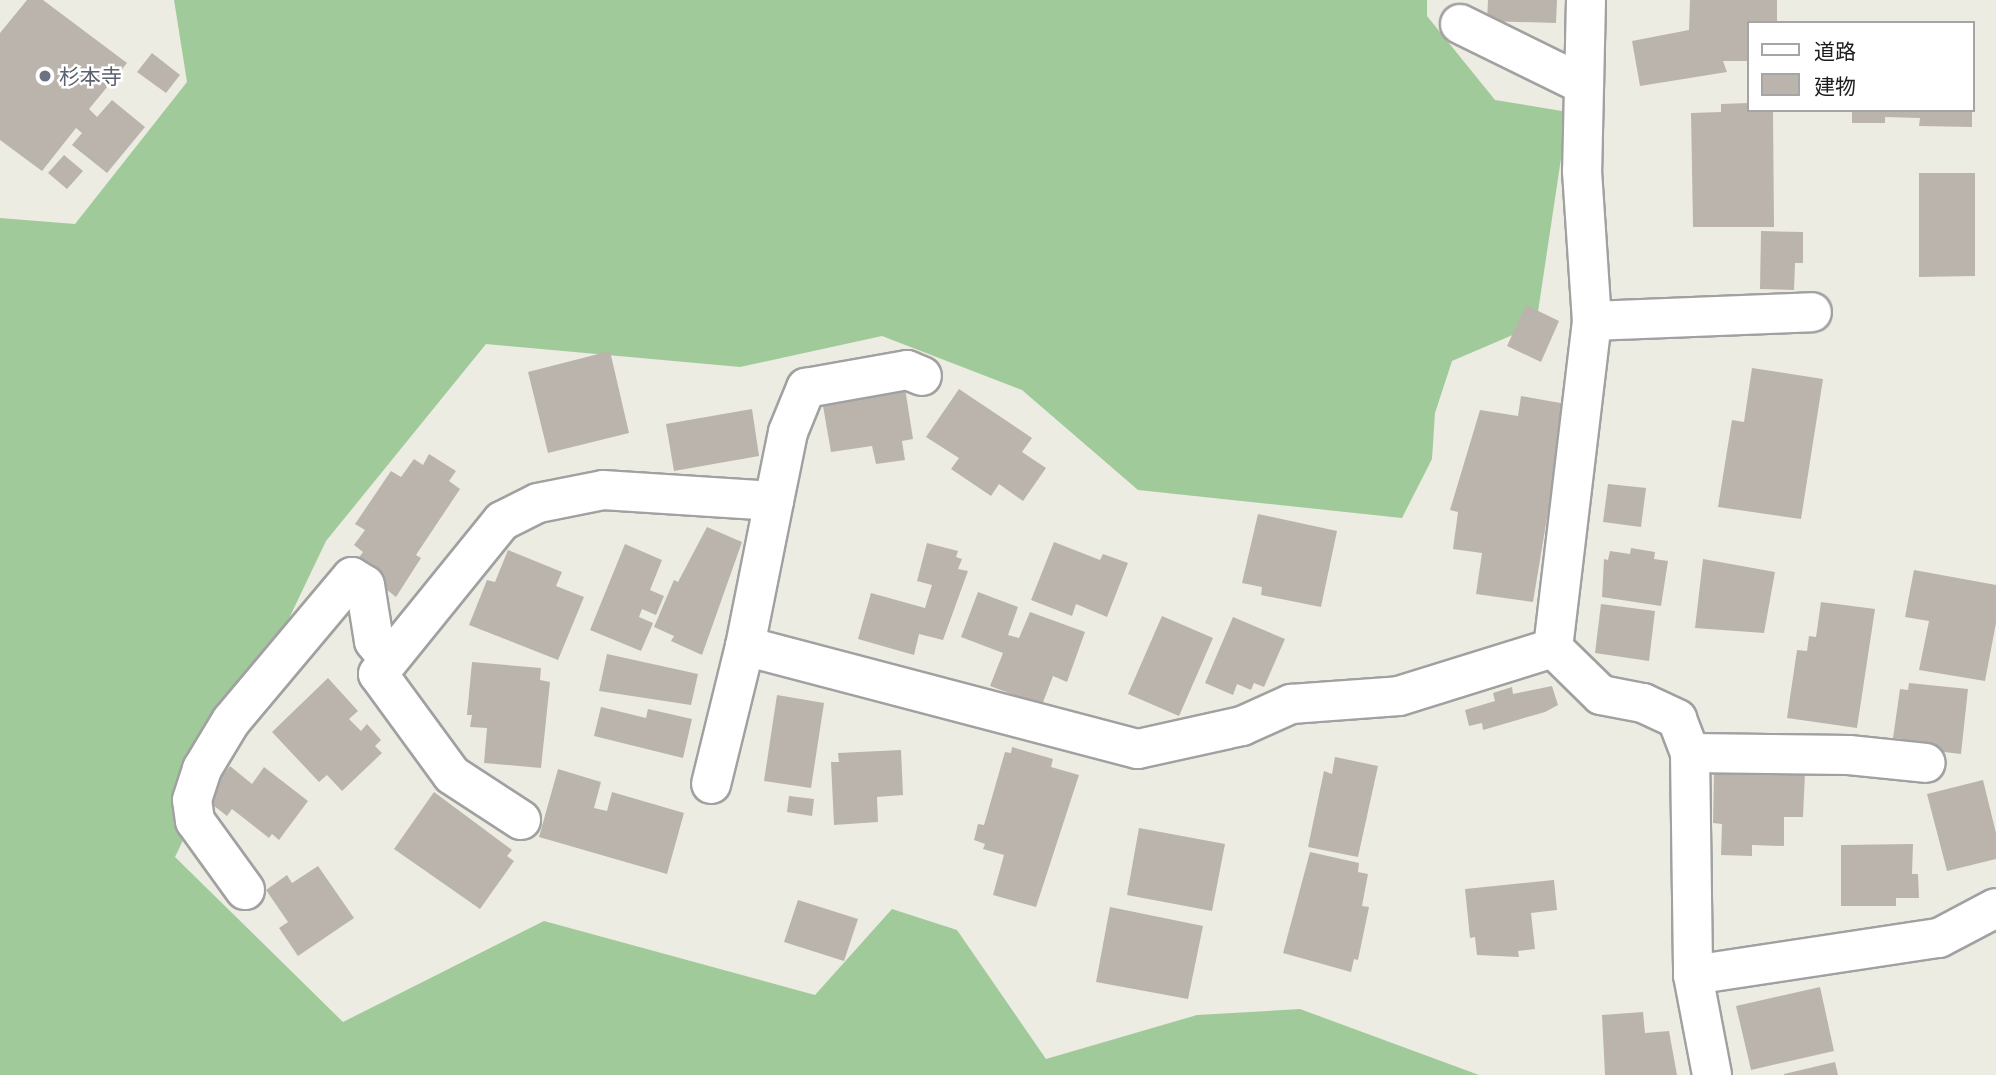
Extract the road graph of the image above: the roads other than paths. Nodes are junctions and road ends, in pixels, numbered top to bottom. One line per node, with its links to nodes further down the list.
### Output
1 (1586, 0): 3 (street)
2 (1460, 24): 3 (street)
3 (1584, 85): 5 (street)
4 (1812, 312): 5 (street)
5 (1592, 321): 9 (street)
6 (922, 376): 7 (street)
7 (774, 501): 8 (street); 10 (street)
8 (745, 646): 9 (street); 13 (street)
9 (1553, 648): 11 (street)
10 (389, 660): 14 (street); 15 (street)
11 (1690, 753): 12 (street); 17 (street)
12 (1926, 764)
13 (711, 784)
14 (521, 820)
15 (245, 890)
16 (1996, 908): 17 (street)
17 (1693, 975): 18 (street)
18 (1712, 1075)

